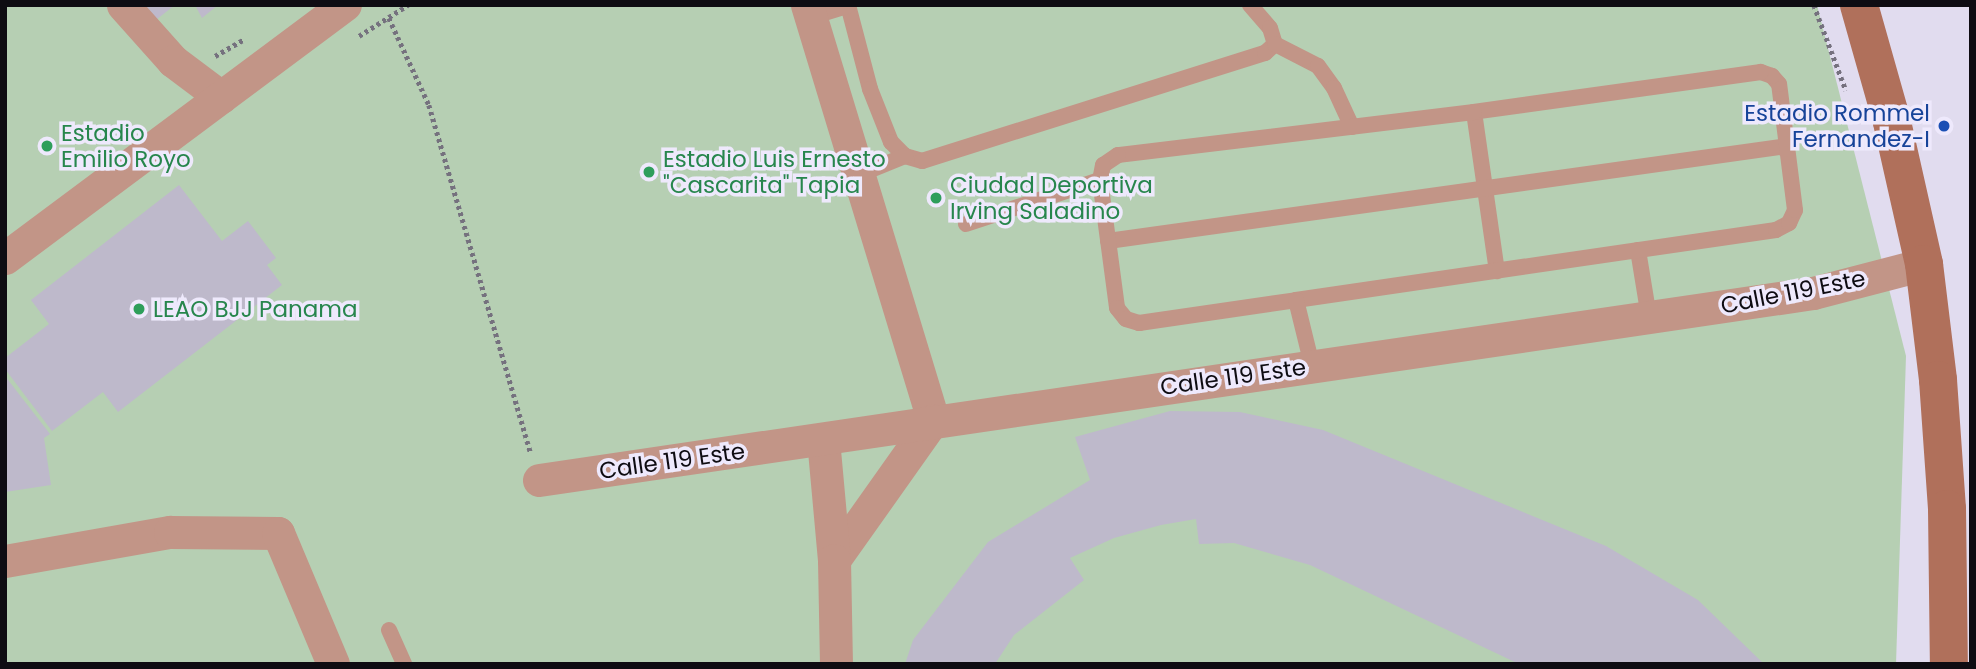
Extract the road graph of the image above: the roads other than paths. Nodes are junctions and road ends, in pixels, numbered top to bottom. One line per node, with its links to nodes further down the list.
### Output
1 (123, 5): 9 (street)
2 (1250, 5): 7 (lane)
3 (1859, 5): 21 (main road)
4 (848, 6): 6 (lane); 8 (lane)
5 (335, 8): 9 (street)
6 (809, 11): 8 (street)
7 (1275, 44): 11 (lane); 13 (lane)
8 (853, 93): 13 (lane); 14 (street)
9 (221, 97): 20 (street)
10 (1474, 112): 11 (lane); 12 (lane); 16 (lane)
11 (1353, 127): 15 (lane)
12 (1787, 146): 16 (lane); 19 (lane)
13 (905, 156): 14 (lane)
14 (858, 174): 26 (street)
15 (1100, 180): 17 (lane); 18 (lane)
16 (1485, 188): 18 (lane); 22 (lane)
17 (966, 224)
18 (1108, 241): 23 (lane)
19 (1638, 250): 22 (lane); 24 (lane)
20 (5, 258)
21 (1924, 264): 24 (street, Calle 119 Este); 35 (main road)
22 (1497, 271): 23 (lane)
23 (1296, 300): 25 (lane)
24 (1649, 317): 25 (street, Calle 119 Este)
25 (1312, 365): 26 (street, Calle 119 Este)
26 (933, 420): 27 (street, Calle 119 Este); 29 (street)
27 (823, 439): 28 (street, Calle 119 Este); 29 (street)
28 (540, 480)
29 (834, 560): 34 (street)
30 (5, 561): 32 (street)
31 (389, 630): 33 (lane)
32 (333, 664)
33 (404, 664)
34 (836, 664)
35 (1949, 664)

